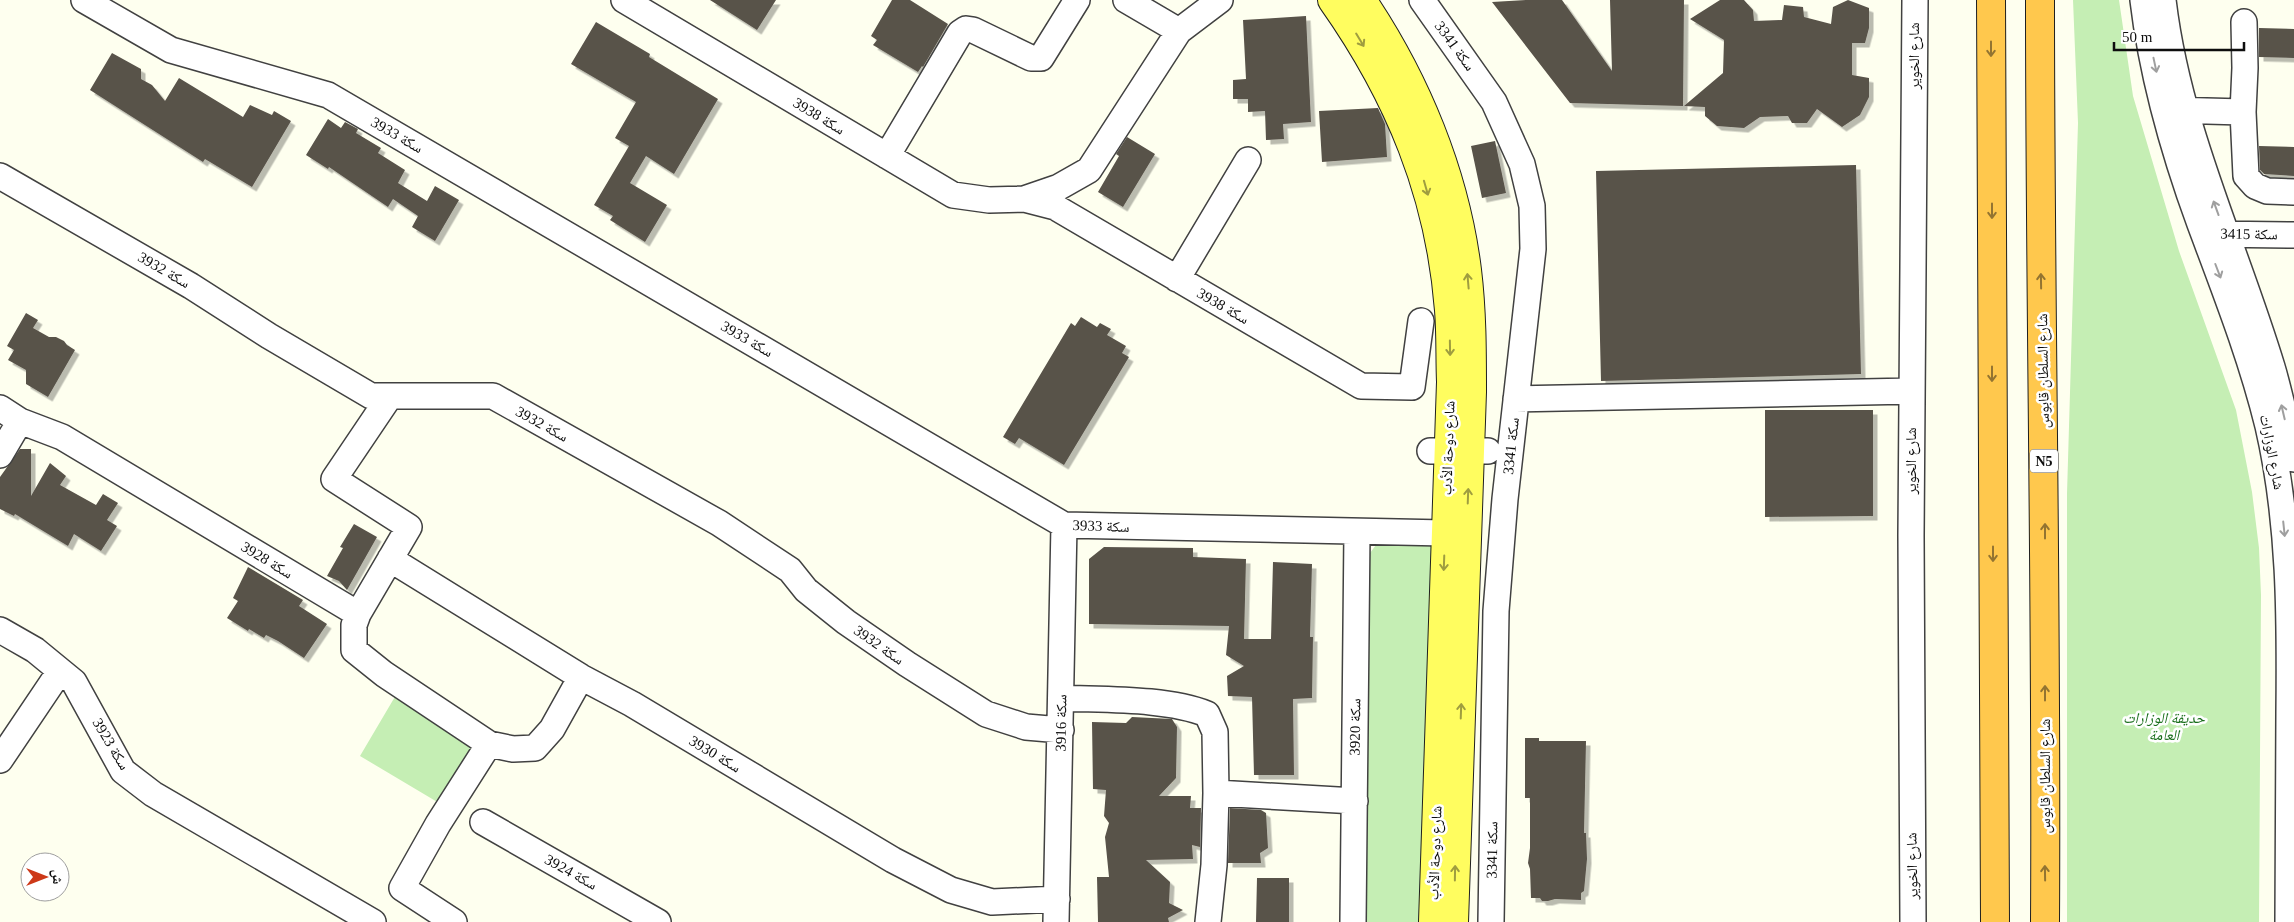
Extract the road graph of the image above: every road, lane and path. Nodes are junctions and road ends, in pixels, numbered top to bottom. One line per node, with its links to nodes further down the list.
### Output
1 (84, 0): 38 (street, سكة 3933)
2 (624, 0): 18 (street, سكة 3938)
3 (1077, 0): 18 (street)
4 (1126, 0): 15 (street)
5 (1220, 0): 15 (street, سكة 3938)
6 (1332, 0): 34 (main road, شارع دوحة الأدب, one-way to 34)
7 (1362, 0): 34 (main road, شارع دوحة الأدب, one-way to 7)
8 (1422, 0): 31 (street, سكة 3341)
9 (1915, 0): 29 (street, شارع الخوير)
10 (1991, 0): 66 (highway, one-way to 66)
11 (2040, 0): 67 (highway, شارع السلطان قابوس / N5, one-way to 11)
12 (2143, 0): 16 (street, شارع الوزارات, one-way to 16)
13 (2162, 0): 16 (street, شارع الوزارات)
14 (2244, 22): 17 (street)
15 (1179, 31): 20 (street, سكة 3938)
16 (2176, 110): 17 (street); 25 (street, شارع الوزارات)
17 (2243, 112): 22 (street)
18 (887, 156): 23 (street, سكة 3938)
19 (1248, 160): 27 (street)
20 (1089, 170): 23 (street, سكة 3938); 24 (street, سكة 3938)
21 (0, 176): 30 (street, سكة 3932)
22 (2294, 192)
23 (1024, 199): 24 (street, سكة 3938)
24 (1085, 225): 27 (street, سكة 3938)
25 (2214, 234): 26 (street, سكة 3415); 33 (street, شارع الوزارات, one-way to 33); 36 (street, شارع الوزارات, one-way to 25)
26 (2294, 235)
27 (1177, 279): 28 (street, سكة 3938)
28 (1421, 320)
29 (1912, 391): 31 (street); 65 (street, شارع الخوير)
30 (390, 396): 41 (street); 48 (street, سكة 3932)
31 (1516, 399): 64 (street, سكة 3341)
32 (10, 414): 35 (street); 42 (street, سكة 3928)
33 (2268, 426): 37 (street); 44 (street, شارع الوزارات, one-way to 44)
34 (1459, 451): 40 (main road, شارع دوحة الأدب); 63 (main road, شارع دوحة الأدب, one-way to 34)
35 (0, 455)
36 (2294, 459)
37 (2294, 497)
38 (1064, 525): 39 (street, سكة 3933); 47 (street, سكة 3916)
39 (1357, 532): 40 (street, سكة 3933); 53 (street, سكة 3920)
40 (1445, 533): 62 (main road, شارع دوحة الأدب, one-way to 62)
41 (390, 559): 42 (street); 46 (street, سكة 3930)
42 (358, 614): 50 (street)
43 (0, 630): 45 (street, سكة 3923)
44 (2290, 661): 49 (street); 68 (street, شارع الوزارات)
45 (60, 671): 51 (street); 57 (street, سكة 3923)
46 (581, 677): 50 (street); 55 (street, سكة 3930)
47 (1061, 698): 48 (street, سكة 3916); 52 (street)
48 (1061, 730): 55 (street, سكة 3916)
49 (2294, 736)
50 (489, 744): 58 (street)
51 (0, 760)
52 (1216, 793): 53 (street); 60 (street)
53 (1355, 800): 61 (street, سكة 3920)
54 (483, 822): 56 (street, سكة 3924)
55 (1056, 911)
56 (628, 915): 59 (street, سكة 3924)
57 (374, 922)
58 (454, 922)
59 (658, 922)
60 (1208, 922)
61 (1354, 922)
62 (1433, 922)
63 (1454, 922)
64 (1491, 922)
65 (1913, 922)
66 (1995, 922)
67 (2045, 922)
68 (2288, 922)

